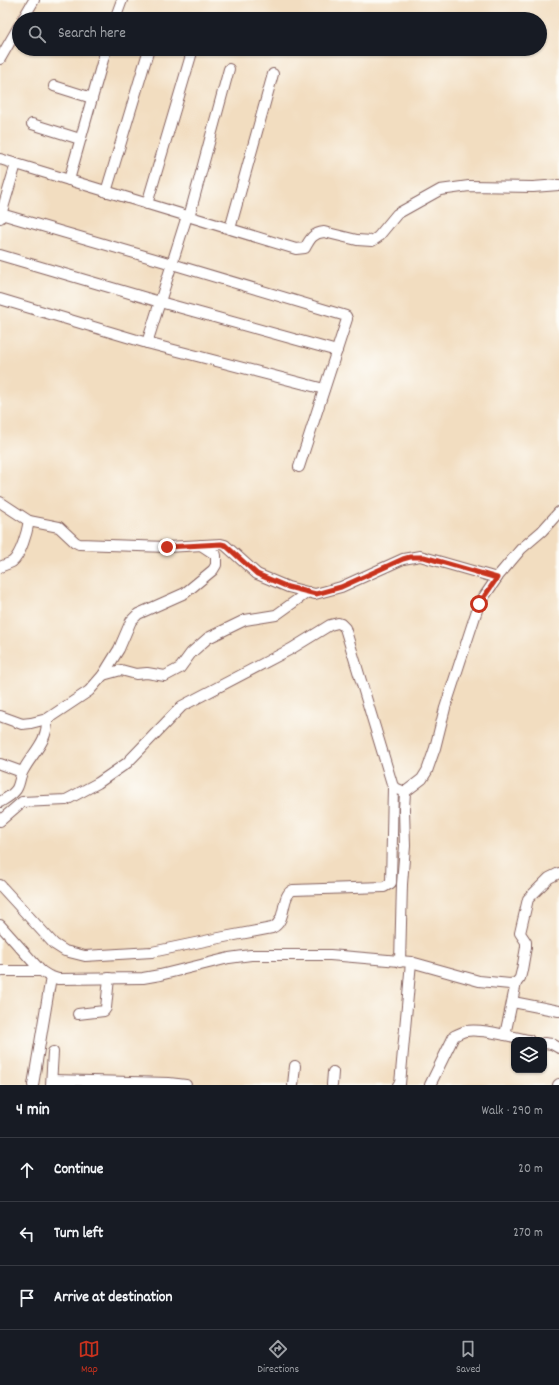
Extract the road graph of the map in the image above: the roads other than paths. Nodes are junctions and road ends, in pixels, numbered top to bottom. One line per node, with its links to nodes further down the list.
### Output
1 (34, 0): 3 (street)
2 (122, 0): 4 (street)
3 (27, 12)
4 (118, 12)
5 (12, 38): 9 (street)
6 (104, 56): 13 (street)
7 (147, 56): 20 (street)
8 (191, 56): 21 (street)
9 (0, 59)
10 (229, 69): 23 (street)
11 (273, 74): 24 (street)
12 (54, 86): 13 (street)
13 (92, 98): 15 (street)
14 (32, 124): 15 (street)
15 (80, 139): 18 (street)
16 (0, 159): 17 (street)
17 (16, 164): 18 (street); 22 (street)
18 (69, 180): 20 (street)
19 (559, 185): 24 (street)
20 (106, 192): 21 (street)
21 (148, 204): 23 (street)
22 (1, 216): 26 (street)
23 (188, 216): 24 (street); 26 (street)
24 (230, 229)
25 (0, 255): 28 (street)
26 (172, 264): 28 (street); 30 (street)
27 (0, 299): 29 (street)
28 (160, 302): 29 (street); 30 (street)
29 (148, 343): 31 (street)
30 (337, 351): 31 (street)
31 (324, 389): 32 (street)
32 (299, 467)
33 (0, 502): 35 (street)
34 (559, 512): 38 (street)
35 (29, 521): 36 (street); 37 (street)
36 (201, 545): 39 (street); 40 (street)
37 (0, 567)
38 (497, 578): 39 (street); 46 (street)
39 (308, 592): 40 (street)
40 (103, 675): 42 (street)
41 (0, 716): 42 (street)
42 (47, 719): 44 (street)
43 (0, 764): 44 (street)
44 (22, 772): 47 (street)
45 (393, 787): 46 (street); 48 (street); 50 (street)
46 (405, 792): 52 (street)
47 (0, 802)
48 (0, 821)
49 (559, 873): 58 (street)
50 (0, 885)
51 (0, 925): 55 (street)
52 (400, 962): 53 (street); 57 (street)
53 (411, 962): 58 (street); 74 (street)
54 (0, 971): 55 (street)
55 (41, 971): 56 (street)
56 (51, 977): 57 (street); 70 (street)
57 (109, 978): 61 (street)
58 (516, 983): 59 (street)
59 (513, 1002): 60 (street); 62 (street)
60 (559, 1011)
61 (78, 1014)
62 (505, 1035): 63 (street); 75 (street)
63 (515, 1037)
64 (547, 1043): 65 (street)
65 (559, 1048)
66 (53, 1052): 69 (street)
67 (295, 1066): 72 (street)
68 (333, 1072): 73 (street)
69 (52, 1082): 71 (street)
70 (33, 1085)
71 (186, 1085)
72 (293, 1085)
73 (332, 1085)
74 (400, 1085)
75 (430, 1085)

